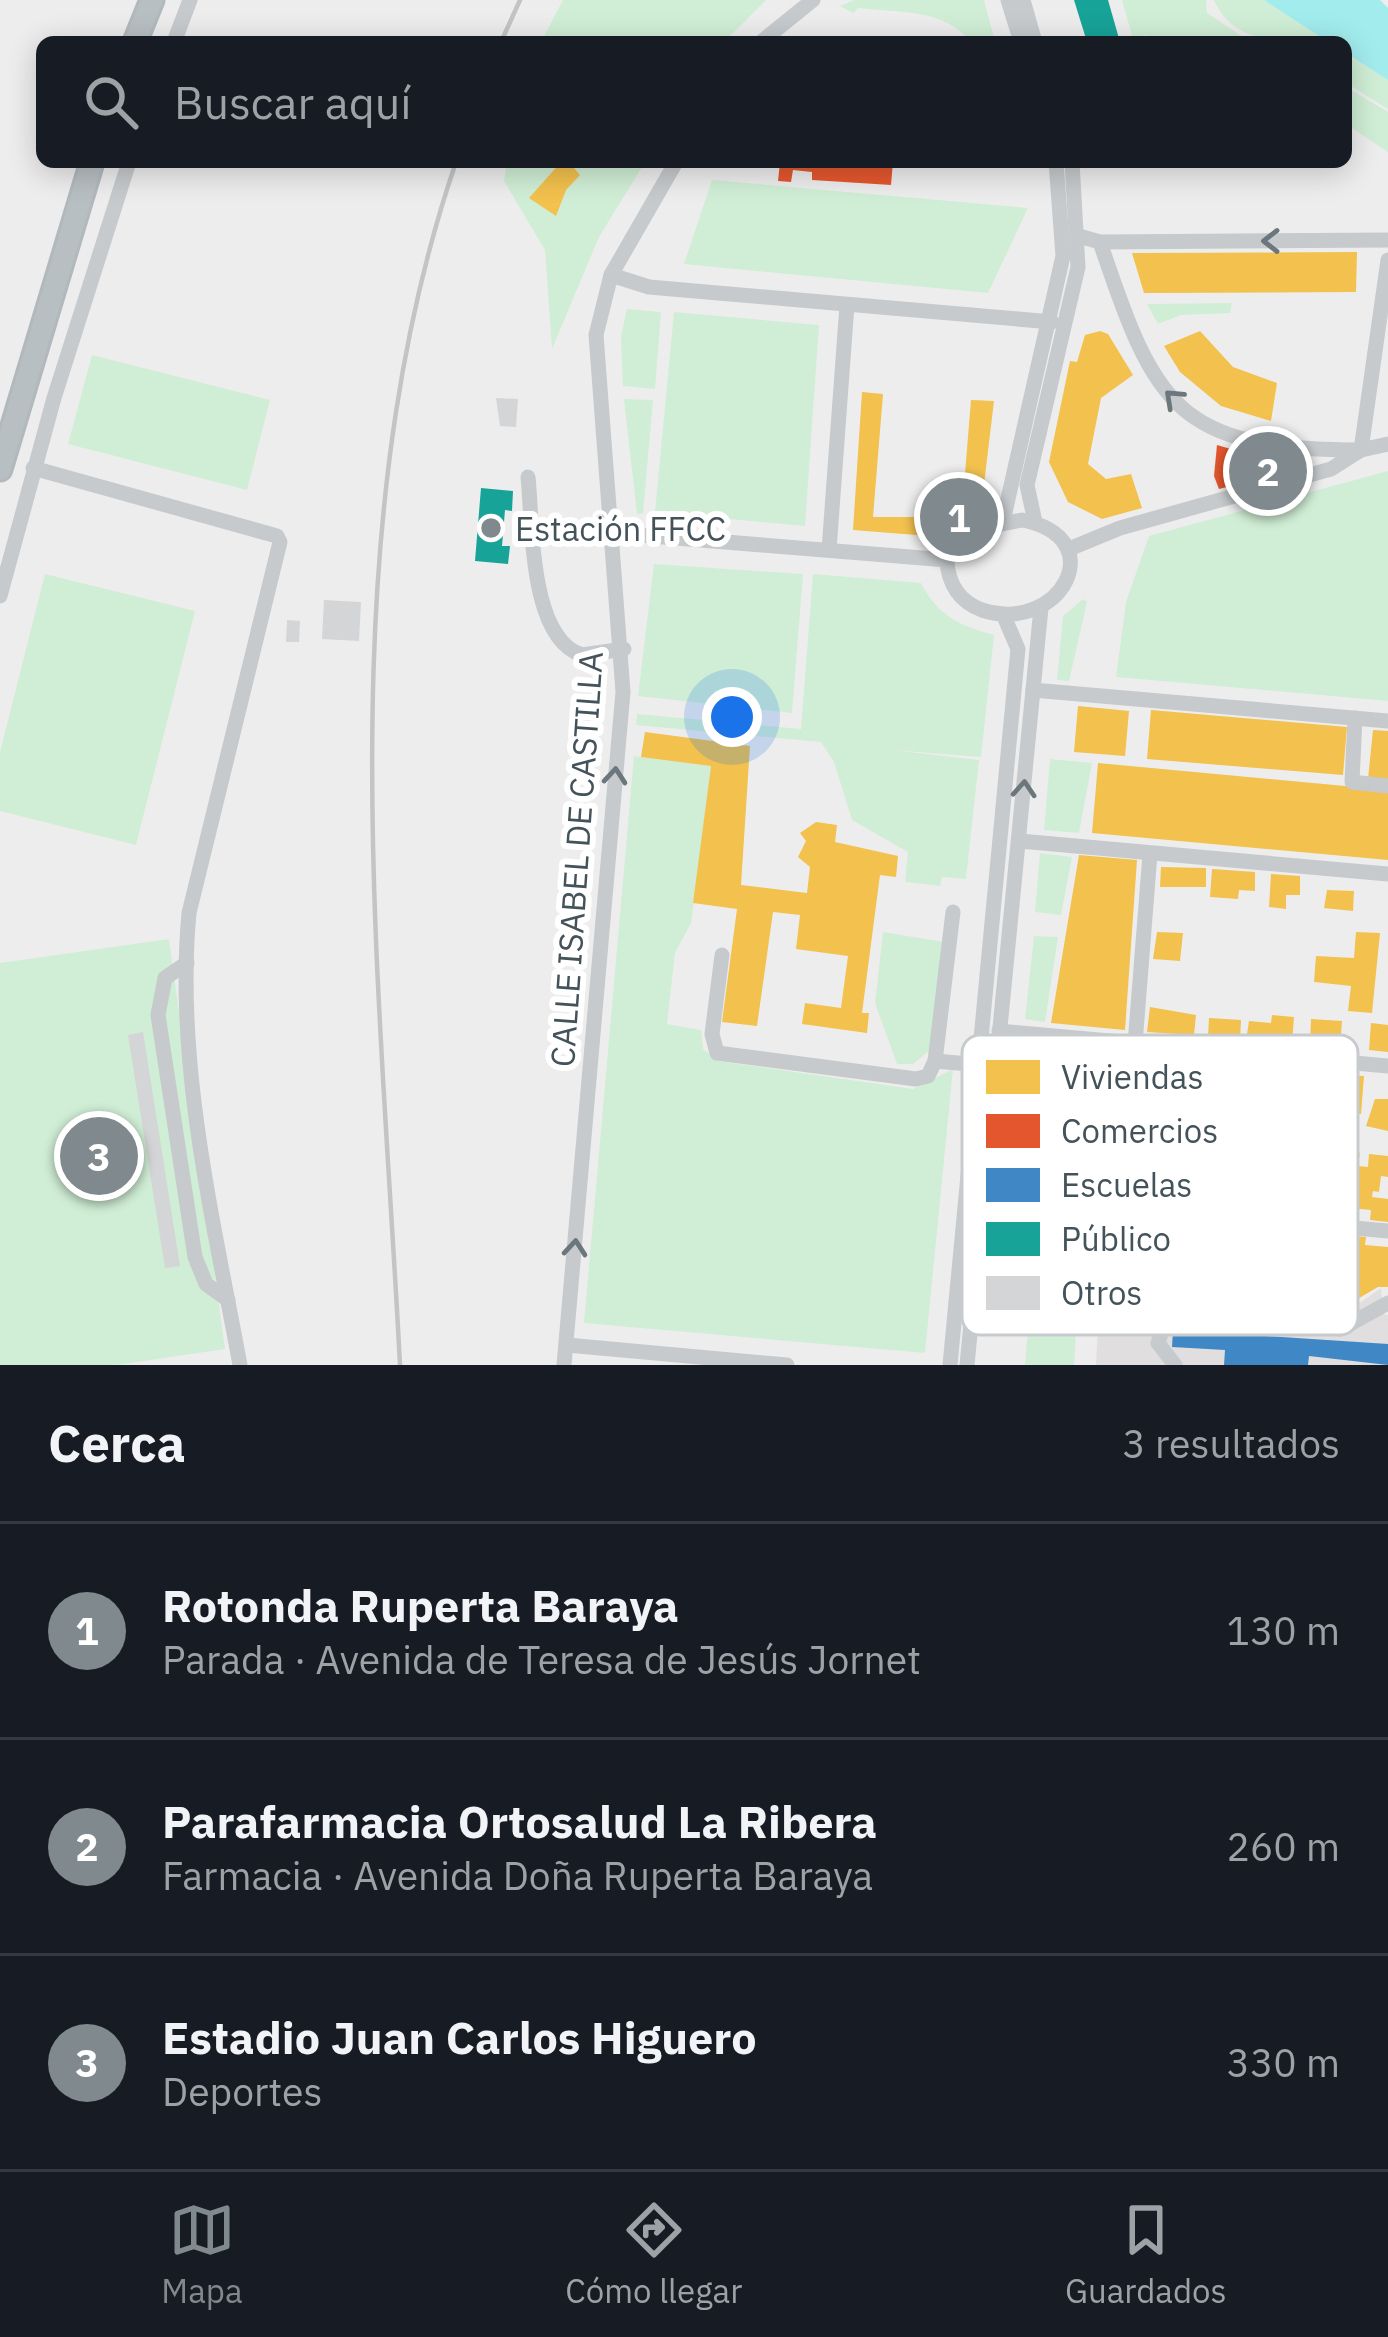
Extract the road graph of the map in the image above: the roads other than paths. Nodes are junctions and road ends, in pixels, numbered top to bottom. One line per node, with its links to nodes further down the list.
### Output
1 (152, 0): 7 (highway)
2 (190, 0): 8 (street)
3 (812, 0): 6 (street)
4 (1008, 0): 11 (street)
5 (1023, 0): 12 (street)
6 (773, 29): 9 (street); 10 (street)
7 (137, 36)
8 (176, 36)
9 (767, 36)
10 (781, 36)
11 (1019, 36)
12 (1033, 36)
13 (90, 168): 28 (highway)
14 (127, 168): 27 (street)
15 (673, 168): 22 (street, CALLE ISABEL DE CASTILLA)
16 (1056, 168): 24 (street)
17 (1073, 168): 18 (street)
18 (1079, 236): 20 (street); 31 (street)
19 (1388, 240): 20 (street, one-way to 20)
20 (1100, 242): 26 (street, one-way to 20)
21 (1388, 260): 26 (street)
22 (611, 275): 23 (street); 32 (street, CALLE ISABEL DE CASTILLA)
23 (848, 305): 24 (street); 34 (street)
24 (1052, 322): 30 (street)
25 (1388, 444): 26 (street)
26 (1360, 449): 33 (street)
27 (33, 468): 36 (street); 49 (street)
28 (0, 469)
29 (527, 477): 39 (street)
30 (1003, 521): 31 (street); 35 (street)
31 (1035, 522): 33 (street)
32 (615, 533): 34 (street); 39 (street, CALLE ISABEL DE CASTILLA)
33 (1069, 549): 37 (street)
34 (829, 550): 35 (street)
35 (947, 560): 38 (street)
36 (0, 596)
37 (1041, 608): 38 (street); 40 (street)
38 (1003, 614): 51 (street)
39 (624, 650): 67 (street, CALLE ISABEL DE CASTILLA, one-way to 39)
40 (1033, 690): 41 (street); 44 (street, one-way to 40)
41 (1355, 718): 42 (street); 43 (street)
42 (1388, 721)
43 (1388, 786)
44 (1020, 841): 45 (street); 50 (street)
45 (1150, 854): 46 (street); 54 (street)
46 (1388, 874)
47 (953, 912): 55 (street)
48 (722, 955): 55 (street)
49 (187, 963): 62 (street); 62 (street)
50 (999, 1030): 52 (street); 53 (street)
51 (983, 1035)
52 (999, 1035)
53 (1048, 1035)
54 (1136, 1035)
55 (935, 1061): 57 (street)
56 (1358, 1063): 58 (street)
57 (962, 1064)
58 (1388, 1066)
59 (1358, 1228): 60 (street)
60 (1388, 1231)
61 (962, 1245): 71 (street)
62 (228, 1300): 68 (street)
63 (1386, 1304): 64 (street)
64 (1358, 1320)
65 (970, 1335): 72 (street)
66 (1161, 1335): 73 (street)
67 (567, 1345): 69 (street, CALLE ISABEL DE CASTILLA); 70 (street)
68 (240, 1365)
69 (564, 1365)
70 (787, 1365)
71 (950, 1365)
72 (967, 1365)
73 (1175, 1365)

